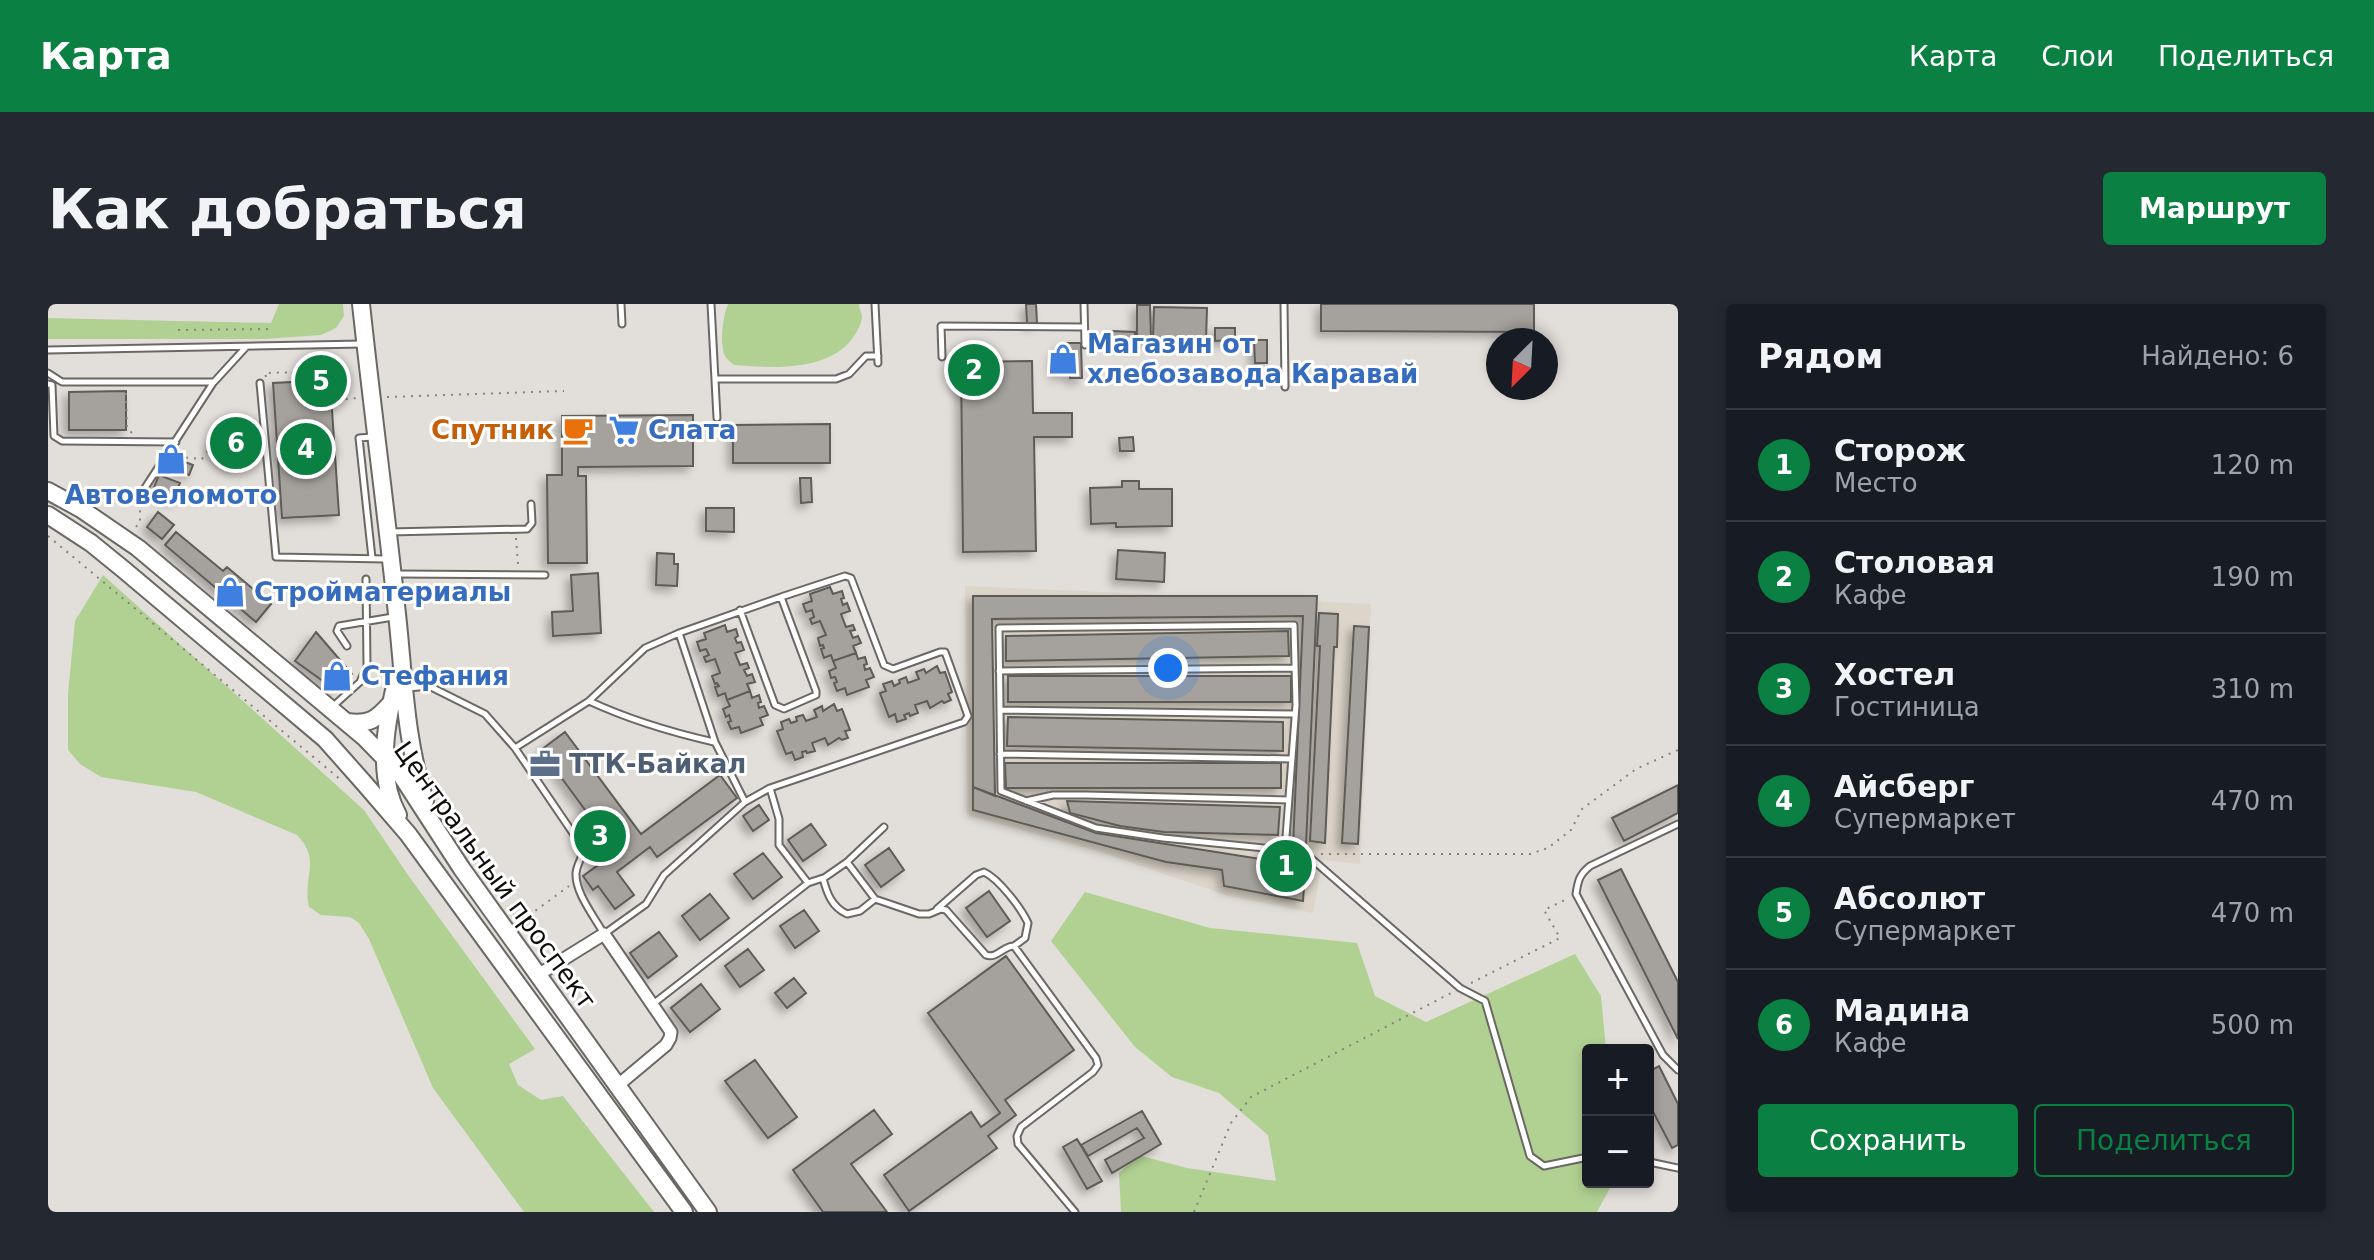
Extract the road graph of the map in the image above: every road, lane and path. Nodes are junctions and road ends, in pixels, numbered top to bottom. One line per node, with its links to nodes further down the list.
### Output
1 (361, 304): 11 (main road)
2 (621, 304): 7 (lane)
3 (711, 304): 17 (lane)
4 (875, 304): 17 (lane)
5 (1084, 304): 8 (lane)
6 (1284, 304): 21 (lane)
7 (622, 324)
8 (1084, 327): 12 (lane); 15 (lane)
9 (271, 329): 10 (path)
10 (178, 330)
11 (365, 344): 13 (lane); 27 (main road)
12 (1085, 345)
13 (247, 346): 14 (lane); 18 (lane)
14 (48, 350)
15 (942, 357)
16 (48, 373): 18 (lane)
17 (715, 379): 26 (lane)
18 (214, 382): 28 (lane)
19 (260, 383): 38 (lane)
20 (48, 384): 28 (lane)
21 (1285, 387)
22 (267, 389): 25 (path)
23 (564, 391): 24 (path)
24 (382, 397)
25 (358, 398)
26 (717, 418)
27 (377, 436): 35 (main road); 38 (lane)
28 (176, 442): 30 (lane)
29 (48, 491): 33 (main road, Центральный проспект)
30 (141, 494)
31 (531, 504): 34 (lane)
32 (48, 515): 37 (main road, Центральный проспект)
33 (104, 524): 37 (main road); 49 (main road, Центральный проспект)
34 (516, 529): 35 (lane); 40 (path)
35 (388, 532): 39 (main road)
36 (48, 536): 67 (path)
37 (91, 543): 53 (main road, Центральный проспект)
38 (372, 558): 39 (lane)
39 (392, 566): 40 (lane); 45 (main road)
40 (519, 575): 41 (lane)
41 (545, 575)
42 (366, 579): 46 (lane)
43 (781, 597): 44 (lane); 44 (lane); 68 (lane)
44 (740, 610): 47 (lane)
45 (398, 616): 46 (lane); 50 (main road)
46 (367, 620): 48 (lane); 57 (lane)
47 (679, 633): 55 (lane); 61 (lane)
48 (347, 646)
49 (265, 656): 53 (main road); 57 (main road, Центральный проспект)
50 (400, 666): 54 (main road); 56 (main road)
51 (1295, 668): 52 (lane); 52 (lane); 59 (lane)
52 (999, 671): 58 (lane)
53 (248, 675): 75 (main road, Центральный проспект)
54 (403, 688): 62 (lane); 72 (main road)
55 (589, 701): 61 (lane); 62 (lane)
56 (391, 703): 60 (main road); 65 (main road)
57 (330, 709): 60 (main road, Центральный проспект)
58 (1000, 710): 59 (lane); 64 (lane)
59 (1295, 714): 66 (lane)
60 (347, 722): 65 (main road, Центральный проспект)
61 (715, 742): 71 (lane)
62 (515, 748): 80 (lane)
63 (1678, 750): 77 (path)
64 (1000, 754): 66 (lane); 70 (lane)
65 (386, 758): 72 (main road, Центральный проспект); 75 (main road)
66 (1292, 759): 69 (lane)
67 (340, 779)
68 (770, 788): 71 (lane); 81 (lane)
69 (1289, 800): 70 (lane); 76 (lane)
70 (1026, 801): 76 (lane)
71 (745, 802): 86 (lane)
72 (432, 821): 88 (main road, Центральный проспект)
73 (1678, 824): 82 (lane)
74 (884, 827): 78 (lane)
75 (408, 834): 96 (main road, Центральный проспект)
76 (1285, 850): 77 (lane)
77 (1306, 854): 89 (lane)
78 (847, 862): 79 (lane); 83 (lane)
79 (823, 878): 81 (lane); 83 (lane)
80 (576, 881): 84 (path); 86 (lane)
81 (808, 883): 90 (lane)
82 (1576, 894): 89 (path); 91 (lane)
83 (875, 899): 85 (lane)
84 (510, 910)
85 (935, 910): 87 (lane); 87 (lane)
86 (604, 934): 88 (street); 90 (street)
87 (1014, 946): 98 (lane)
88 (538, 975): 92 (main road, Центральный проспект)
89 (1460, 988): 93 (lane); 99 (path)
90 (651, 1005): 92 (street)
91 (1678, 1070)
92 (617, 1086): 97 (main road, Центральный проспект)
93 (1582, 1158)
94 (1654, 1162): 95 (lane)
95 (1678, 1168)
96 (684, 1212)
97 (708, 1212)
98 (1075, 1212)
99 (1194, 1212)

